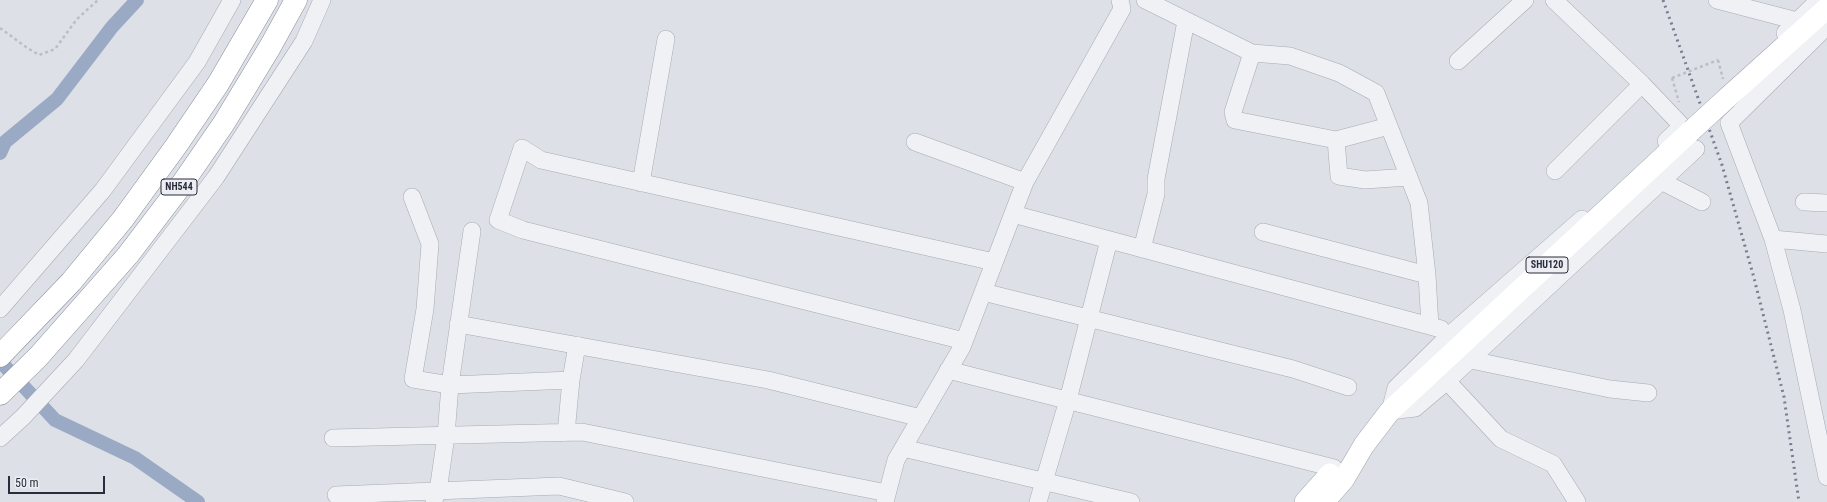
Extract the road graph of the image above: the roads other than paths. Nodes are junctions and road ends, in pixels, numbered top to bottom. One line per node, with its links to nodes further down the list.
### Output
1 (232, 0): 43 (street)
2 (267, 0): 50 (highway, NH544)
3 (296, 0): 58 (highway, NH544)
4 (322, 0): 64 (street)
5 (1120, 0): 27 (street)
6 (1145, 0): 12 (street)
7 (1525, 0): 17 (street)
8 (1554, 0): 18 (street)
9 (1718, 0): 13 (street)
10 (1819, 0): 13 (street)
11 (1827, 8): 19 (main road, SHU120)
12 (1186, 21): 16 (street); 39 (street)
13 (1798, 21): 19 (street)
14 (1827, 26): 36 (street)
15 (666, 38): 28 (street)
16 (1252, 53): 20 (street); 22 (street)
17 (1458, 61)
18 (1642, 84): 21 (street); 24 (street)
19 (1727, 88): 21 (main road, SHU120, bridge)
20 (1389, 126): 22 (street); 25 (street)
21 (1690, 135): 26 (street); 47 (street, SHU120); 60 (main road, SHU120)
22 (1336, 140): 25 (street)
23 (915, 142): 27 (street)
24 (1555, 171)
25 (1409, 177): 41 (street)
26 (1661, 181): 30 (street); 51 (street)
27 (1025, 182): 33 (street)
28 (641, 183): 40 (street); 48 (street)
29 (412, 197): 55 (street)
30 (1702, 202)
31 (1804, 202): 32 (street)
32 (1827, 203)
33 (1012, 214): 37 (street); 40 (street)
34 (472, 230): 45 (street)
35 (1264, 232): 41 (street)
36 (1773, 239): 38 (street); 69 (street)
37 (1109, 240): 39 (street); 44 (street)
38 (1827, 244)
39 (1142, 248): 46 (street)
40 (994, 262): 42 (street)
41 (1427, 275): 46 (street)
42 (982, 292): 44 (street); 48 (street)
43 (0, 309)
44 (1090, 319): 56 (street); 59 (street)
45 (458, 324): 49 (street); 55 (street)
46 (1430, 326): 47 (street)
47 (1453, 332): 60 (street, SHU120)
48 (964, 341): 52 (street)
49 (576, 345): 53 (street); 61 (street)
50 (0, 356)
51 (1471, 360): 54 (street); 57 (street)
52 (948, 370): 59 (street); 61 (street)
53 (571, 380): 55 (street); 62 (street)
54 (1447, 381): 60 (street); 80 (street)
55 (450, 385): 63 (street)
56 (1348, 387)
57 (1648, 393)
58 (0, 394)
59 (1068, 400): 68 (street); 70 (street)
60 (1396, 406): 66 (main road, SHU120)
61 (921, 418): 67 (street)
62 (566, 433): 63 (street); 73 (street)
63 (446, 436): 65 (street); 72 (street)
64 (0, 438)
65 (333, 438)
66 (1364, 446): 68 (main road, SHU120); 79 (main road)
67 (903, 448): 70 (street); 73 (street)
68 (1334, 468): 78 (main road, SHU120)
69 (1827, 477)
70 (1043, 481): 76 (street); 77 (street)
71 (336, 494): 72 (street)
72 (436, 496): 74 (street)
73 (886, 497)
74 (607, 500): 75 (street)
75 (625, 502)
76 (1038, 502)
77 (1131, 502)
78 (1305, 502)
79 (1324, 502)
80 (1577, 502)

